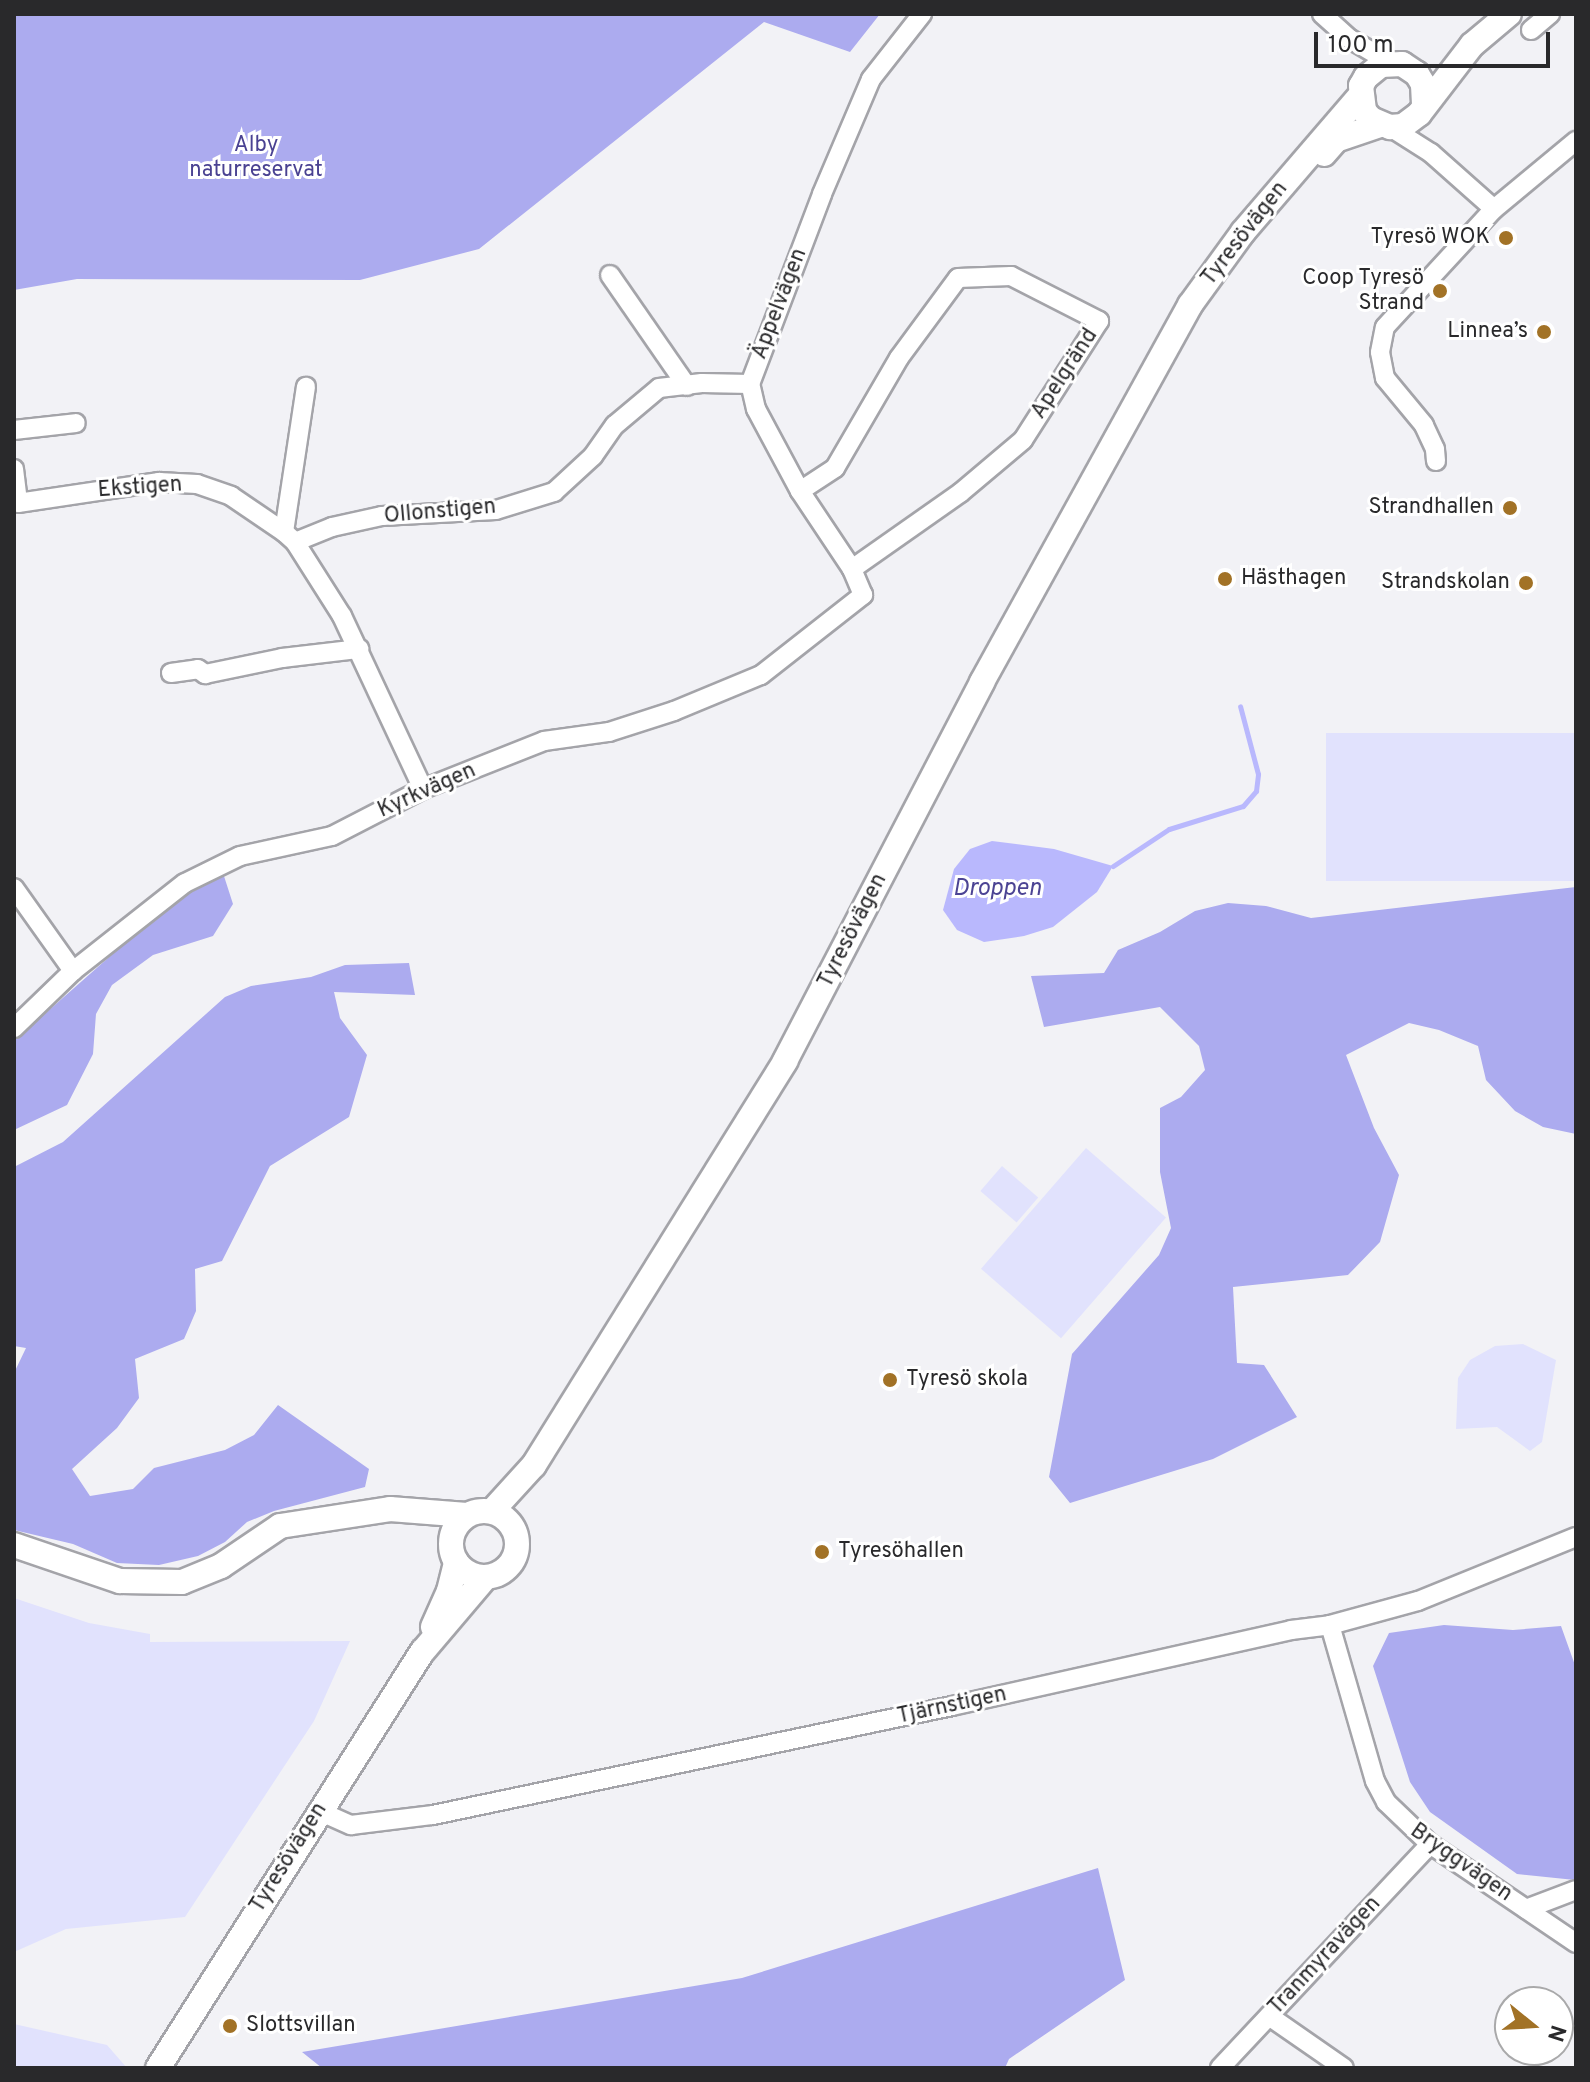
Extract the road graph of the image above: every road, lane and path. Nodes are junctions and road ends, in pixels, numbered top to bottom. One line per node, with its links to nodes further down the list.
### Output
1 (922, 14): 17 (street, Äppelvägen)
2 (1322, 14): 6 (street)
3 (1509, 14): 7 (main road, Tyresövägen)
4 (1550, 14): 5 (street)
5 (1531, 30)
6 (1350, 39): 8 (street); 9 (street)
7 (1472, 45): 8 (main road, Tyresövägen); 10 (main road, Tyresövägen)
8 (1400, 65): 9 (main road, Tyresövägen); 10 (main road)
9 (1363, 87): 11 (main road); 16 (main road, Tyresövägen)
10 (1421, 109): 11 (main road, Tyresövägen); 13 (street)
11 (1385, 126): 13 (street); 16 (main road, Tyresövägen)
12 (1576, 141): 14 (street)
13 (1431, 153): 14 (street)
14 (1494, 209): 22 (street)
15 (610, 275): 18 (street)
16 (1145, 383): 34 (main road, Tyresövägen)
17 (750, 384): 18 (street, Ollonstigen); 24 (street, Äppelvägen)
18 (687, 386): 25 (street, Ollonstigen)
19 (306, 387): 25 (street)
20 (76, 423): 21 (street)
21 (14, 430)
22 (1436, 461)
23 (14, 469): 25 (street, Ekstigen)
24 (800, 491): 26 (street, Äppelvägen); 26 (street, Apelgränd)
25 (289, 537): 28 (street, Ekstigen)
26 (852, 569): 27 (street, Äppelvägen)
27 (863, 595): 30 (street, Kyrkvägen)
28 (359, 649): 29 (street); 30 (street, Ekstigen)
29 (171, 673)
30 (423, 789): 32 (street, Kyrkvägen)
31 (14, 888): 32 (street)
32 (73, 971): 33 (street, Kyrkvägen)
33 (14, 1028)
34 (534, 1465): 36 (main road, Tyresövägen); 38 (main road, Tyresövägen)
35 (390, 1509): 37 (main road); 40 (main road); 41 (main road)
36 (492, 1511): 37 (main road); 38 (main road)
37 (467, 1515): 41 (main road, Tyresövägen)
38 (514, 1528): 42 (main road, Tyresövägen)
39 (1576, 1537): 43 (street, Tjärnstigen)
40 (14, 1545)
41 (453, 1556): 42 (main road); 44 (main road, Tyresövägen)
42 (485, 1578): 44 (main road, Tyresövägen)
43 (1330, 1625): 45 (street, Tjärnstigen); 46 (street, Bryggvägen)
44 (423, 1651): 45 (main road, Tyresövägen)
45 (319, 1811): 51 (main road, Tyresövägen)
46 (1430, 1844): 48 (street, Bryggvägen); 50 (street, Tranmyravägen)
47 (1576, 1890): 48 (street)
48 (1526, 1909): 49 (street, Bryggvägen)
49 (1576, 1943)
50 (1269, 2016): 52 (street, Tranmyravägen); 53 (street)
51 (158, 2068)
52 (1220, 2068)
53 (1344, 2068)

